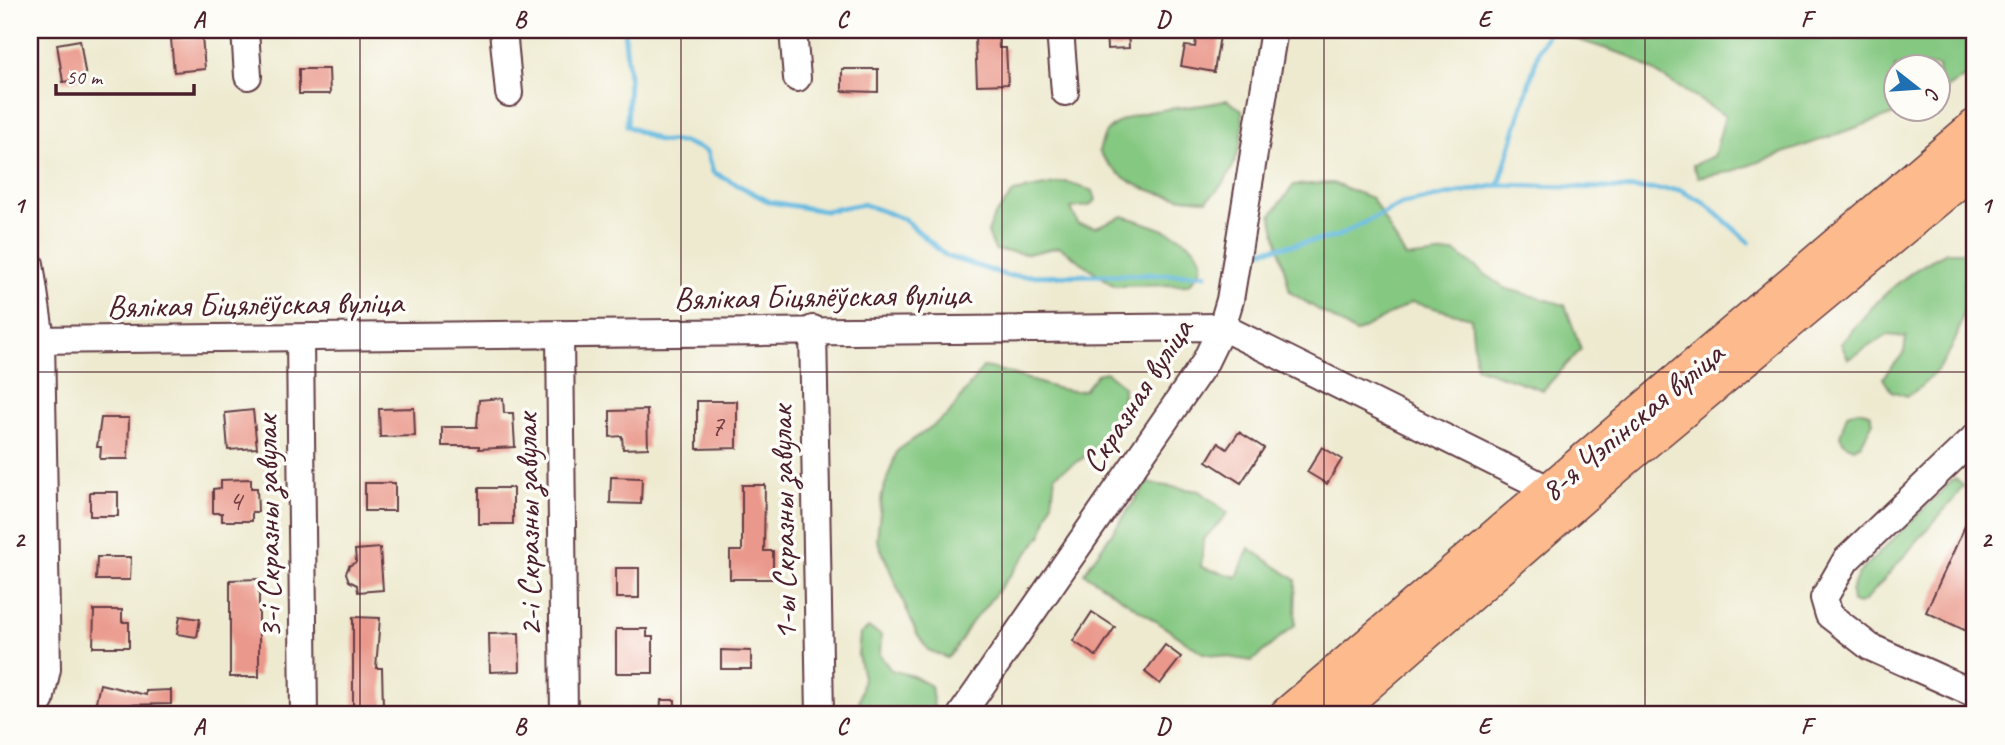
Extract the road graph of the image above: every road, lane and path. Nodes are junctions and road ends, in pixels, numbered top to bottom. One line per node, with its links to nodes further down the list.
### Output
1 (245, 30): 6 (street)
2 (503, 30): 9 (street)
3 (793, 30): 7 (street)
4 (1060, 30): 8 (street)
5 (1274, 30): 13 (street, Скразная вуліца)
6 (248, 76)
7 (797, 78)
8 (1065, 92)
9 (509, 93)
10 (1975, 127): 19 (main road, 8-я Чэпінская вуліца)
11 (1975, 167): 19 (main road, 8-я Чэпінская вуліца)
12 (30, 264): 17 (street)
13 (1222, 327): 14 (street, Вялікая Біцялёўская вуліца); 19 (street, Вялікая Біцялёўская вуліца); 25 (street, Скразная вуліца)
14 (813, 329): 15 (street, Вялікая Біцялёўская вуліца); 24 (street, 1-ы Скразны завулак)
15 (560, 334): 16 (street, Вялікая Біцялёўская вуліца); 23 (street, 2-і Скразны завулак)
16 (300, 338): 17 (street, Вялікая Біцялёўская вуліца); 22 (street, 3-і Скразны завулак)
17 (35, 340): 21 (street)
18 (1975, 437): 20 (street)
19 (1561, 498): 26 (main road, 8-я Чэпінская вуліца); 27 (main road, 8-я Чэпінская вуліца)
20 (1975, 694)
21 (32, 715)
22 (304, 715)
23 (564, 715)
24 (820, 715)
25 (961, 715)
26 (1287, 715)
27 (1331, 715)

